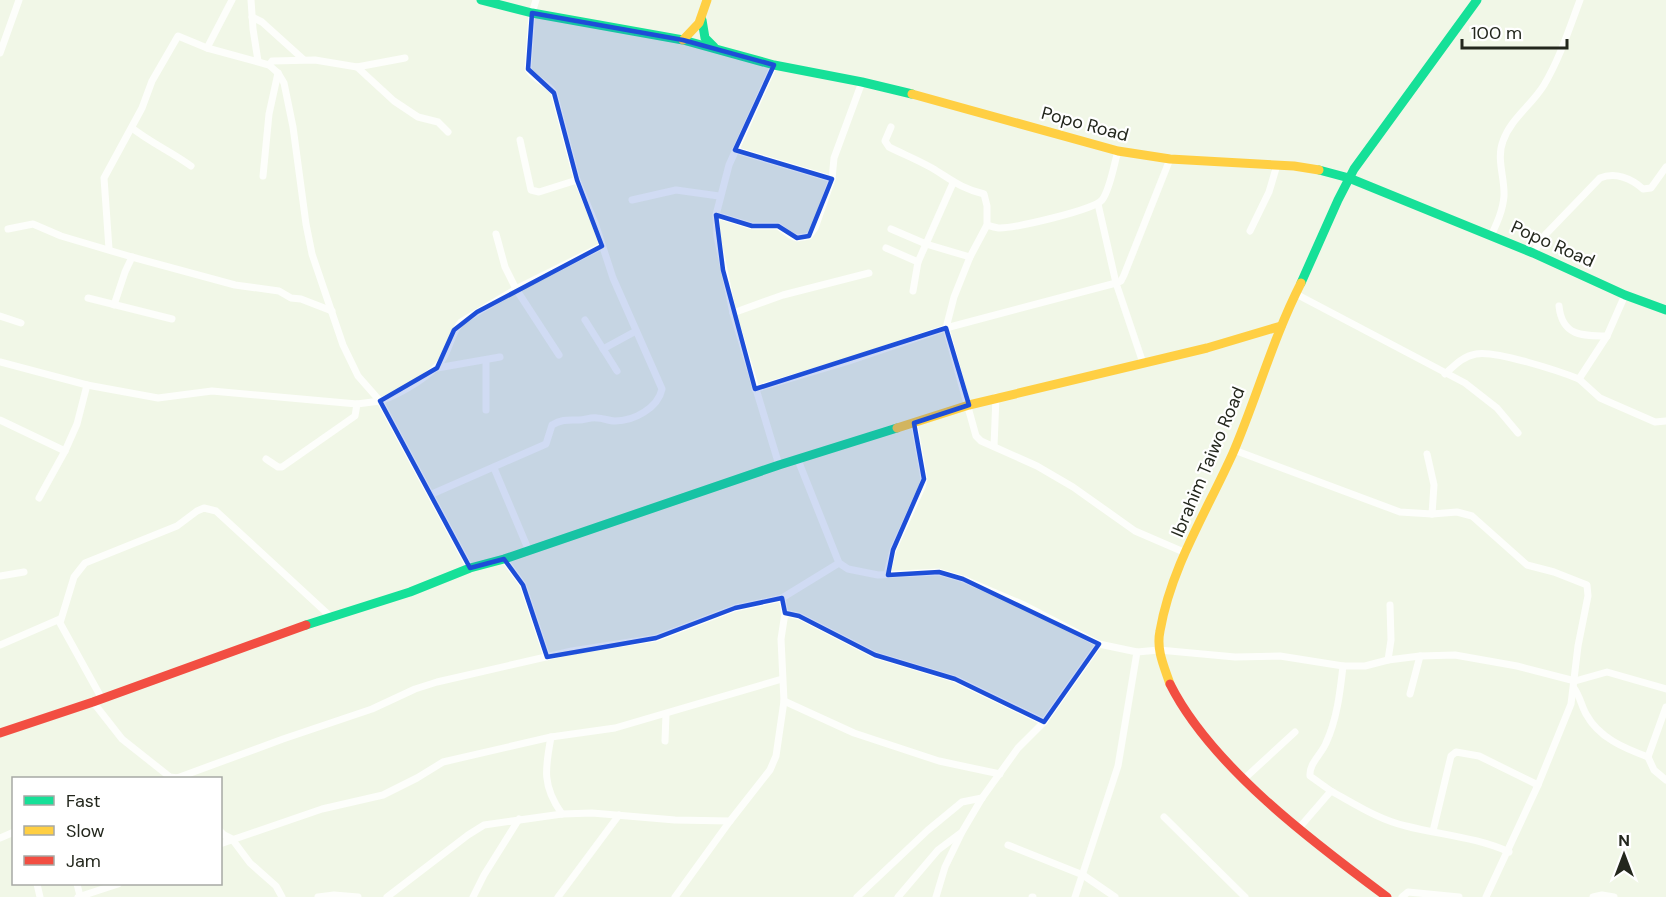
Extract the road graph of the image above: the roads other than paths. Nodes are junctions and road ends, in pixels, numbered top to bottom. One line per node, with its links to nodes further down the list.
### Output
1 (19, 0): 15 (street)
2 (232, 0): 13 (street)
3 (251, 0): 10 (street)
4 (536, 0): 9 (street)
5 (708, 0): 11 (main road)
6 (1477, 0): 35 (main road, Ibrahim Taiwo Road)
7 (1580, 0): 48 (street)
8 (488, 1): 9 (main road, Popo Road)
9 (532, 13): 12 (main road, Popo Road); 37 (street)
10 (252, 17): 17 (street); 18 (street)
11 (702, 20): 12 (main road); 14 (main road)
12 (683, 40): 14 (main road, Popo Road)
13 (207, 48): 18 (street); 24 (street)
14 (715, 49): 19 (main road, Popo Road)
15 (0, 53)
16 (405, 58): 21 (street)
17 (303, 59): 20 (street); 21 (street)
18 (258, 61): 20 (street)
19 (774, 65): 23 (main road, Popo Road); 28 (street)
20 (269, 66): 22 (street)
21 (357, 67): 26 (street)
22 (278, 73): 34 (street); 66 (street)
23 (862, 82): 29 (main road, Popo Road); 36 (street)
24 (132, 128): 31 (street); 52 (street)
25 (891, 128): 38 (street)
26 (448, 132)
27 (520, 140): 37 (street)
28 (735, 150): 36 (street); 39 (street)
29 (1118, 151): 30 (main road, Popo Road); 41 (street)
30 (1170, 159): 32 (main road, Popo Road); 58 (street)
31 (191, 165)
32 (1277, 165): 35 (main road, Popo Road); 46 (street)
33 (1666, 167): 53 (street)
34 (263, 176)
35 (1349, 178): 48 (main road, Popo Road); 61 (main road, Ibrahim Taiwo Road)
36 (832, 179): 42 (street)
37 (577, 180): 50 (street)
38 (953, 183): 43 (street); 49 (street)
39 (719, 196): 40 (street); 42 (street)
40 (632, 200)
41 (1098, 204): 43 (street); 58 (street)
42 (716, 215): 68 (street)
43 (987, 225): 55 (street)
44 (8, 229): 52 (street)
45 (891, 229): 49 (street)
46 (1250, 231)
47 (496, 234): 59 (street)
48 (1491, 236): 53 (main road, Popo Road)
49 (926, 244): 55 (street); 56 (street)
50 (602, 246): 59 (street); 75 (street)
51 (885, 248): 56 (street)
52 (109, 249): 54 (street)
53 (1533, 253): 62 (main road, Popo Road)
54 (132, 257): 64 (street); 66 (street)
55 (970, 257): 74 (street)
56 (918, 262): 60 (street)
57 (869, 273): 68 (street)
58 (1116, 283): 74 (street); 82 (street)
59 (516, 289): 78 (street); 83 (street)
60 (913, 291)
61 (1296, 294): 73 (main road, Ibrahim Taiwo Road); 85 (street)
62 (1625, 294): 67 (main road, Popo Road); 76 (street)
63 (88, 298): 64 (street)
64 (114, 305): 70 (street)
65 (1559, 306): 76 (street)
66 (332, 310): 90 (street)
67 (1666, 310)
68 (733, 313): 88 (street)
69 (0, 315): 72 (street)
70 (172, 319)
71 (585, 320): 77 (street)
72 (21, 323)
73 (1281, 326): 82 (main road); 99 (main road, Ibrahim Taiwo Road)
74 (946, 328): 88 (street); 92 (street)
75 (636, 331): 77 (street); 105 (street)
76 (1607, 336): 86 (street)
77 (603, 349): 84 (street)
78 (559, 355)
79 (500, 357): 80 (street)
80 (486, 360): 83 (street); 93 (street)
81 (0, 362): 87 (street)
82 (1143, 363): 89 (main road)
83 (437, 368): 90 (street)
84 (617, 371)
85 (1445, 374): 86 (street); 97 (street)
86 (1579, 379): 95 (street)
87 (87, 385): 91 (street); 100 (street)
88 (754, 389): 104 (street)
89 (996, 397): 92 (main road); 98 (street)
90 (380, 400): 91 (street); 106 (street)
91 (357, 404): 102 (street)
92 (969, 405): 96 (main road); 98 (street)
93 (486, 410)
94 (0, 420): 100 (street)
95 (1666, 421)
96 (915, 423): 103 (main road); 115 (street)
97 (1518, 433)
98 (994, 446): 110 (street)
99 (1234, 450): 108 (street); 110 (main road, Ibrahim Taiwo Road)
100 (65, 451): 107 (street)
101 (1427, 454): 108 (street)
102 (266, 459)
103 (798, 460): 104 (main road); 112 (street)
104 (779, 465): 109 (main road)
105 (494, 468): 106 (street); 109 (street)
106 (432, 494): 113 (street)
107 (39, 498)
108 (1432, 514): 131 (street)
109 (529, 550): 111 (main road)
110 (1186, 553): 124 (main road, Ibrahim Taiwo Road)
111 (504, 559): 113 (main road); 127 (street)
112 (839, 563): 115 (street); 117 (street)
113 (470, 568): 120 (main road)
114 (24, 572): 116 (street)
115 (887, 574): 122 (street)
116 (0, 576)
117 (782, 598): 119 (street); 127 (street)
118 (1390, 605): 128 (street)
119 (785, 614): 130 (street); 138 (street)
120 (330, 616): 121 (street); 134 (main road)
121 (60, 619): 123 (street); 134 (street)
122 (1099, 644): 125 (street); 138 (street)
123 (0, 645)
124 (1159, 650): 125 (street); 129 (street); 147 (main road, Ibrahim Taiwo Road)
125 (1137, 652): 165 (street)
126 (1420, 656): 128 (street); 131 (street); 133 (street)
127 (547, 657): 146 (street)
128 (1388, 660): 129 (street)
129 (1343, 666): 150 (street)
130 (782, 680): 135 (street); 137 (street)
131 (1574, 684): 132 (street); 143 (street); 149 (street)
132 (1666, 689)
133 (1410, 694)
134 (98, 701): 140 (main road); 145 (street)
135 (784, 701): 144 (street); 156 (street)
136 (1666, 707): 143 (street)
137 (666, 714): 141 (street); 142 (street)
138 (1044, 722): 144 (street)
139 (1295, 732): 147 (street)
140 (0, 733)
141 (551, 737): 152 (street); 161 (street)
142 (665, 741)
143 (1648, 757): 148 (street)
144 (1000, 774): 151 (street)
145 (172, 777)
146 (176, 777)
147 (1244, 779): 157 (main road, Ibrahim Taiwo Road)
148 (1666, 780)
149 (1538, 785): 158 (street); 164 (street)
150 (1331, 791): 157 (street); 158 (street)
151 (982, 798): 159 (street); 175 (street)
152 (562, 814): 153 (street); 155 (street)
153 (619, 814): 156 (street); 173 (street)
154 (1164, 817): 180 (street)
155 (519, 819): 171 (street); 172 (street)
156 (730, 821): 174 (street)
157 (1299, 828): 181 (main road, Ibrahim Taiwo Road)
158 (1432, 831): 164 (street)
159 (962, 832): 176 (street); 177 (street)
160 (222, 833): 161 (street)
161 (232, 839): 162 (street); 168 (street)
162 (222, 843)
163 (1008, 845): 165 (street)
164 (1509, 852): 184 (street)
165 (1083, 875): 178 (street); 179 (street)
166 (115, 885): 167 (street)
167 (83, 896)
168 (282, 897)
169 (318, 897): 170 (street)
170 (358, 897)
171 (387, 897)
172 (473, 897)
173 (558, 897)
174 (675, 897)
175 (856, 897)
176 (898, 897)
177 (936, 897)
178 (1075, 897)
179 (1115, 897)
180 (1245, 897)
181 (1387, 897)
182 (1402, 897): 183 (street)
183 (1458, 897)
184 (1486, 897)
185 (1593, 897): 186 (street)
186 (1614, 897)

